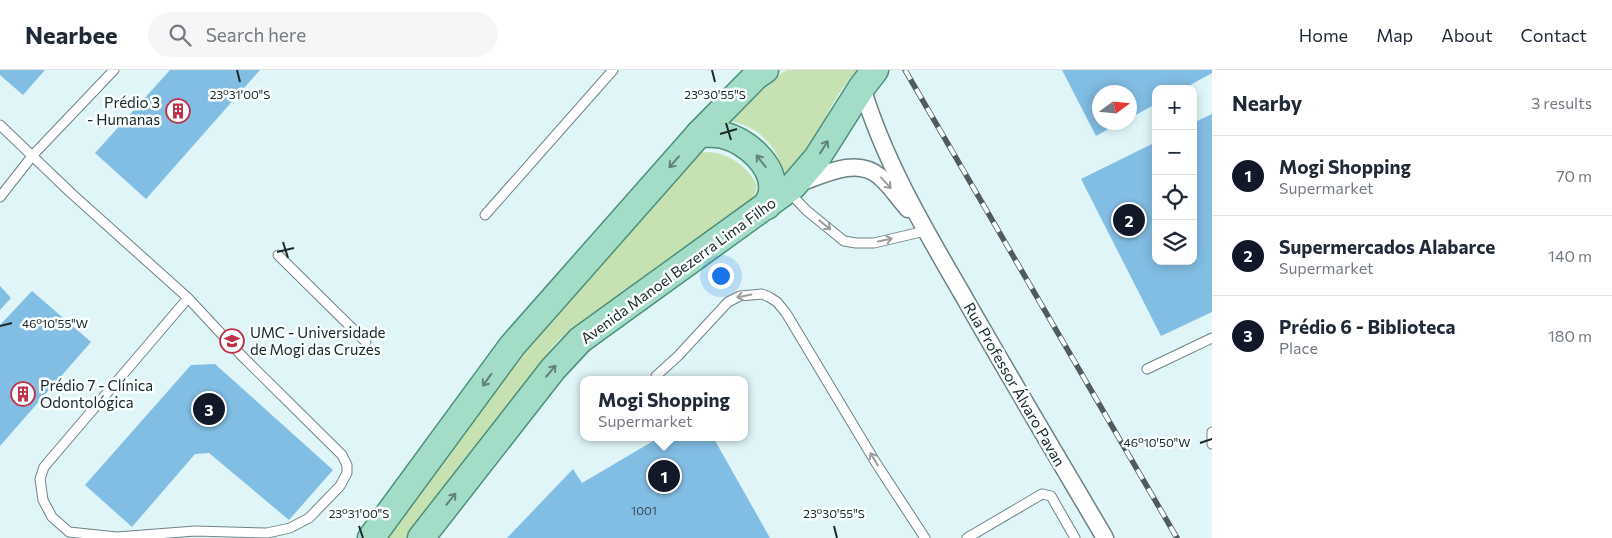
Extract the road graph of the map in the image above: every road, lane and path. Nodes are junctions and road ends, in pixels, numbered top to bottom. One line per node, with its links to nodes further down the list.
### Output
1 (114, 70): 7 (lane)
2 (613, 70): 11 (lane)
3 (760, 72): 6 (main road)
4 (868, 78): 8 (main road, Avenida Manoel Bezerra Lima Filho, one-way to 4); 12 (street, Rua Professor Álvaro Pavan)
5 (0, 125): 7 (lane)
6 (699, 134): 10 (main road, one-way to 6); 21 (main road, one-way to 21)
7 (33, 155): 9 (lane); 14 (lane)
8 (790, 188): 10 (main road, Avenida Manoel Bezerra Lima Filho); 12 (lane, one-way to 12); 12 (street, Rua Professor Álvaro Pavan, one-way to 12)
9 (0, 197)
10 (767, 206): 22 (main road, Avenida Manoel Bezerra Lima Filho, one-way to 10)
11 (485, 215)
12 (925, 230): 26 (street, Rua Professor Álvaro Pavan)
13 (278, 255): 16 (lane)
14 (188, 298): 14 (lane)
15 (1212, 338): 17 (lane)
16 (366, 342)
17 (1147, 369)
18 (656, 376): 23 (lane, one-way to 18)
19 (1212, 432): 20 (lane)
20 (1212, 444)
21 (371, 538)
22 (421, 538)
23 (925, 538)
24 (967, 538): 25 (lane)
25 (1074, 538)
26 (1105, 538)

